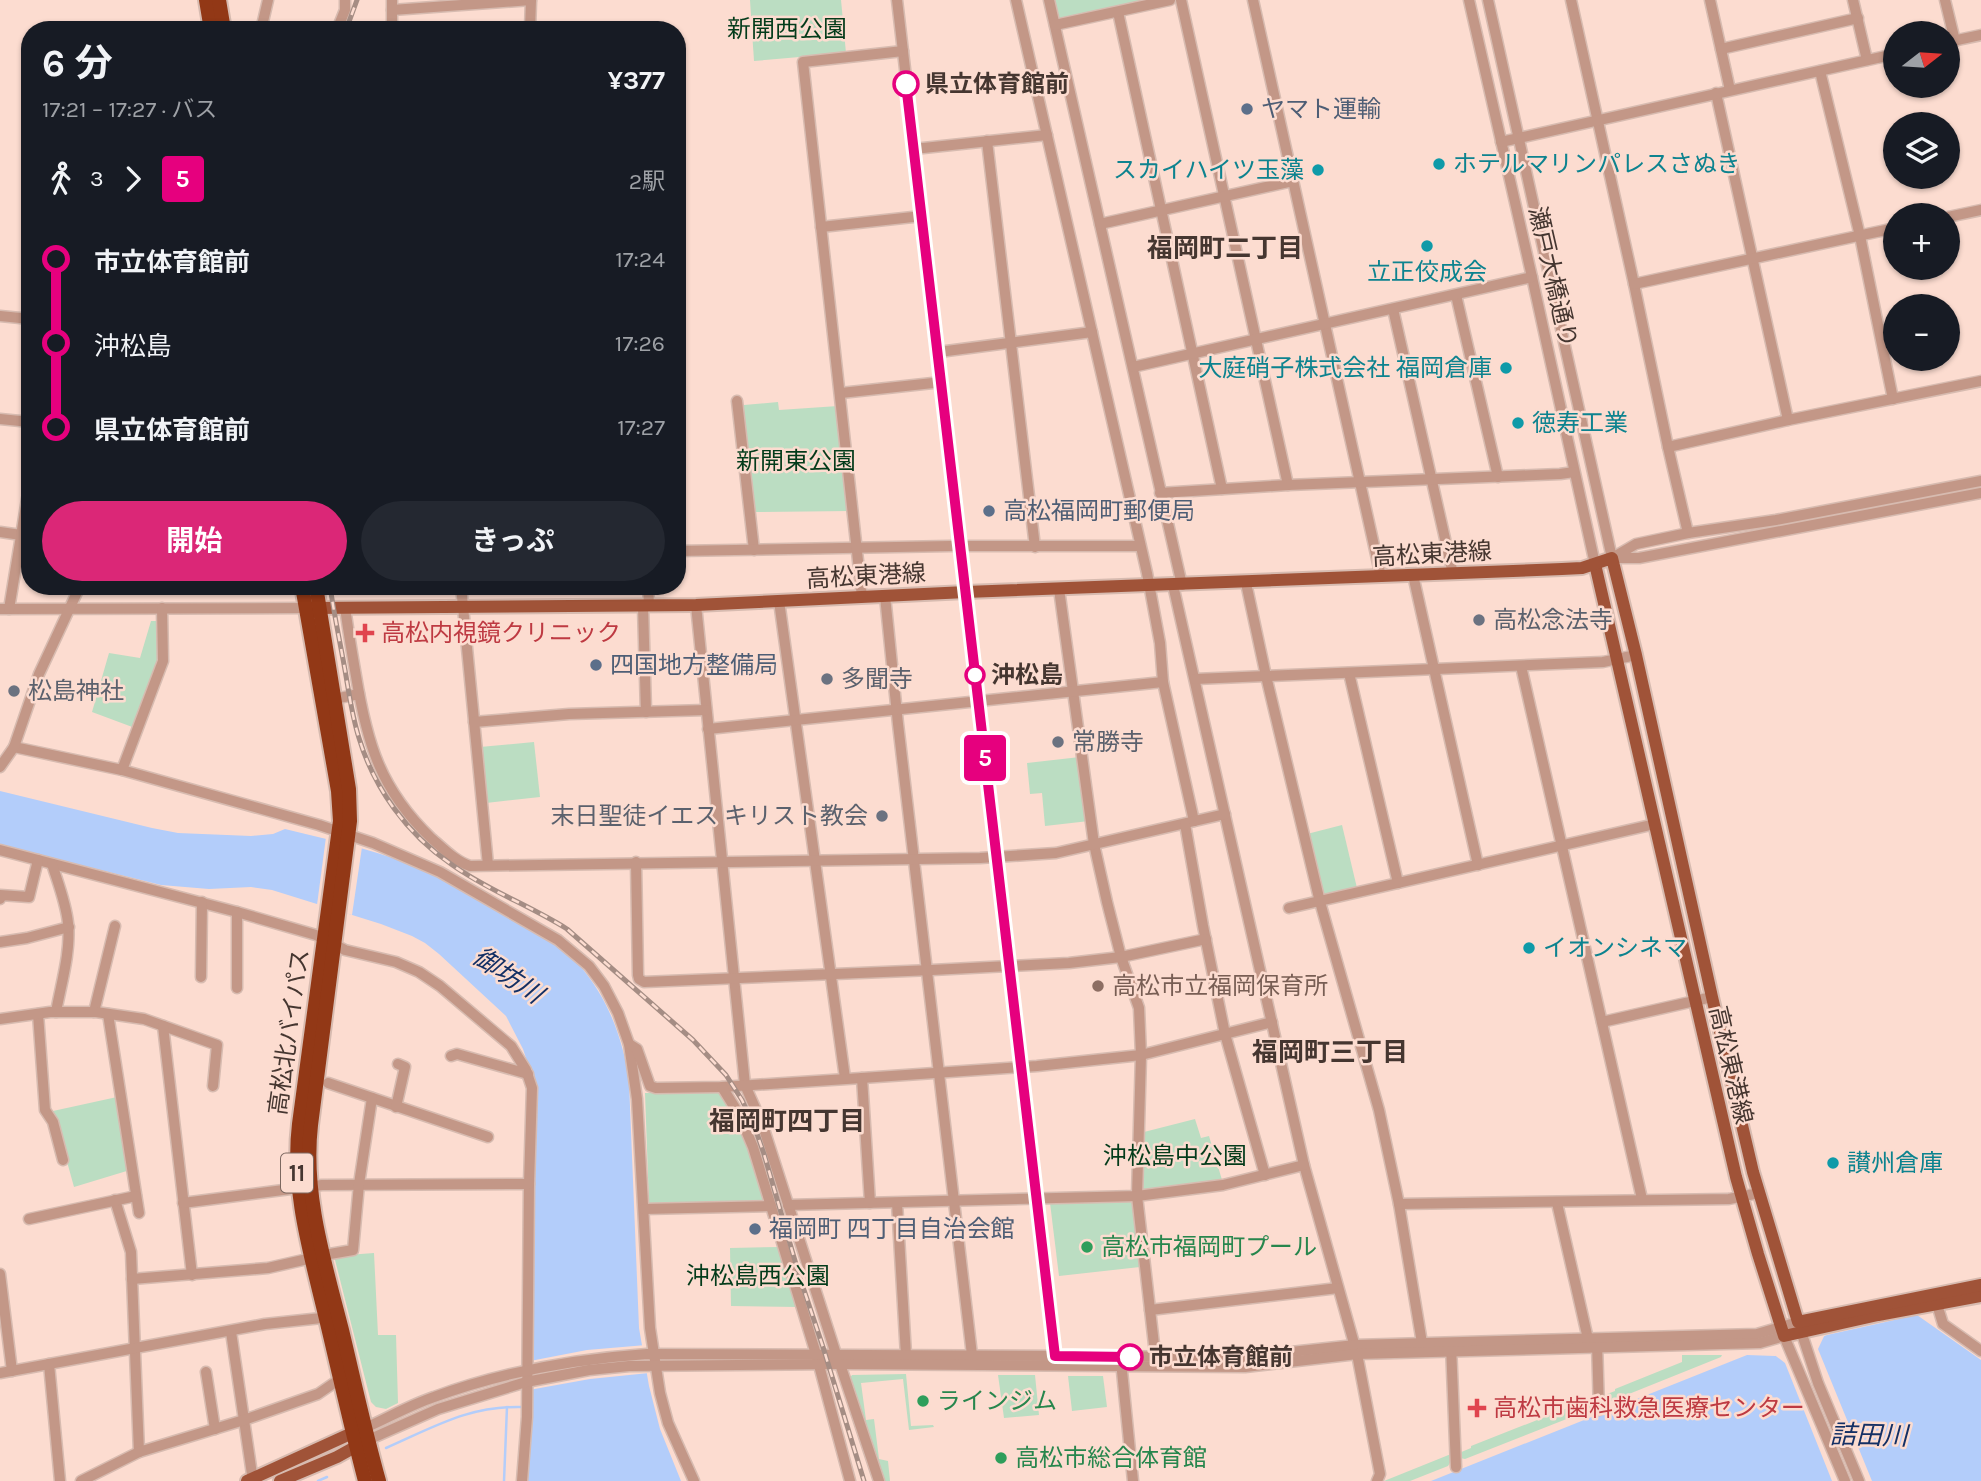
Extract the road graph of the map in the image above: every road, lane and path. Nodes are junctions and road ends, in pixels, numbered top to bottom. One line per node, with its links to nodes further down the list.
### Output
1 (206, 0): 21 (highway)
2 (219, 0): 22 (highway)
3 (268, 0): 23 (street)
4 (345, 0): 24 (street)
5 (531, 0): 18 (street); 25 (street)
6 (897, 0): 31 (street)
7 (1016, 0): 38 (street)
8 (1049, 0): 27 (street)
9 (1170, 0): 19 (street)
10 (1181, 0): 44 (street)
11 (1253, 0): 43 (street)
12 (1469, 0): 41 (street, 瀬戸大橋通り)
13 (1489, 0): 39 (street, 瀬戸大橋通り)
14 (1571, 0): 37 (street)
15 (1710, 0): 30 (street)
16 (1853, 0): 20 (street)
17 (1945, 0): 26 (street)
18 (392, 5)
19 (1118, 12): 27 (street); 46 (street)
20 (1857, 18): 30 (street); 33 (street)
21 (210, 21)
22 (222, 21)
23 (263, 21)
24 (341, 21)
25 (530, 21)
26 (1948, 21)
27 (1055, 25): 49 (street)
28 (1981, 35): 29 (street)
29 (1960, 40)
30 (1721, 49): 35 (street)
31 (903, 51): 42 (street); 50 (street)
32 (1883, 57): 33 (street)
33 (1867, 60): 34 (street)
34 (1820, 71): 35 (street); 52 (street)
35 (1730, 90): 36 (street)
36 (1716, 93): 37 (street); 53 (street)
37 (1598, 120): 39 (street); 55 (street)
38 (1047, 135): 40 (street); 61 (street)
39 (1519, 139): 41 (street); 94 (street, 瀬戸大橋通り)
40 (987, 141): 42 (street); 63 (street)
41 (1502, 142): 54 (street, 瀬戸大橋通り)
42 (914, 149): 48 (street)
43 (1293, 181): 44 (street); 60 (street)
44 (1224, 197): 46 (street); 62 (street)
45 (1981, 210): 47 (street)
46 (1161, 211): 49 (street); 65 (street)
47 (1960, 214)
48 (922, 216): 50 (street); 64 (street)
49 (1100, 224): 66 (street)
50 (821, 227): 69 (street)
51 (1883, 231): 52 (street)
52 (1860, 236): 53 (street); 70 (street)
53 (1752, 257): 55 (street); 73 (street)
54 (1532, 277): 56 (street); 76 (street, 瀬戸大橋通り)
55 (1634, 284): 75 (street)
56 (1456, 295): 57 (street); 77 (street)
57 (1393, 309): 60 (street); 78 (street)
58 (0, 316): 59 (street)
59 (21, 318)
60 (1324, 324): 62 (street); 80 (street)
61 (1092, 332): 63 (street); 89 (street)
62 (1256, 339): 65 (street); 81 (street)
63 (1011, 343): 64 (street); 90 (street)
64 (939, 352): 68 (street)
65 (1192, 353): 66 (street); 82 (street)
66 (1133, 367): 83 (street)
67 (1981, 381): 70 (street)
68 (942, 382): 69 (street); 88 (street)
69 (841, 393): 91 (street)
70 (1893, 399): 73 (street)
71 (737, 401): 92 (street)
72 (0, 419): 74 (street)
73 (1788, 420): 75 (street)
74 (21, 421)
75 (1668, 447): 86 (street)
76 (1574, 472): 77 (street); 95 (street, 瀬戸大橋通り)
77 (1498, 477): 78 (street)
78 (1431, 480): 80 (street); 96 (street)
79 (1981, 481): 86 (street)
80 (1359, 483): 81 (street); 98 (street)
81 (1289, 485): 82 (street)
82 (1222, 489): 83 (street)
83 (1160, 493): 100 (street)
84 (1981, 493): 94 (street)
85 (0, 532): 87 (street)
86 (1688, 533): 94 (street)
87 (21, 535): 119 (street)
88 (960, 546): 90 (street); 91 (street); 103 (street)
89 (1140, 546): 90 (street); 101 (street)
90 (1035, 547)
91 (858, 548): 92 (street); 110 (street)
92 (754, 550): 93 (street)
93 (686, 551)
94 (1612, 558): 95 (main road, 高松東港線); 120 (main road, 高松東港線)
95 (1595, 564): 96 (main road, 高松東港線); 121 (main road, 高松東港線)
96 (1453, 574): 97 (main road, 高松東港線)
97 (1413, 575): 98 (main road, 高松東港線); 123 (street)
98 (1381, 577): 99 (main road, 高松東港線)
99 (1246, 583): 100 (main road, 高松東港線); 125 (street)
100 (1177, 585): 101 (main road, 高松東港線); 126 (street)
101 (1149, 586): 102 (main road, 高松東港線); 127 (street)
102 (1059, 589): 103 (main road, 高松東港線); 128 (street)
103 (966, 592): 109 (main road, 高松東港線); 131 (street)
104 (76, 595): 118 (street)
105 (306, 595): 117 (highway, 高松北バイパス / 11)
106 (315, 595): 117 (highway, 高松北バイパス / 11)
107 (462, 595): 115 (street)
108 (647, 595): 113 (street)
109 (885, 596): 110 (main road, 高松東港線); 132 (street)
110 (862, 597): 111 (main road, 高松東港線)
111 (779, 601): 112 (main road, 高松東港線); 135 (street)
112 (696, 605): 113 (main road, 高松東港線); 133 (street)
113 (646, 606): 115 (main road, 高松東港線); 134 (street)
114 (345, 607): 115 (main road, 高松東港線); 117 (main road, 高松東港線); 129 (street)
115 (463, 607): 136 (street)
116 (162, 608): 117 (street); 118 (street); 140 (street)
117 (313, 608): 130 (highway, 高松北バイパス / 11)
118 (71, 609): 119 (street); 138 (street)
119 (4, 610)
120 (1636, 655): 121 (street); 175 (main road, 高松東港線)
121 (1618, 659): 122 (street); 143 (main road, 高松東港線)
122 (1521, 666): 123 (street); 146 (street)
123 (1434, 669): 124 (street); 156 (street)
124 (1349, 673): 125 (street); 157 (street)
125 (1266, 676): 126 (street); 160 (street)
126 (1195, 679): 141 (street)
127 (1163, 682): 128 (street); 142 (street)
128 (1073, 691): 131 (street); 145 (street)
129 (359, 694): 130 (street); 155 (street)
130 (328, 700): 144 (highway, 高松北バイパス / 11)
131 (978, 701): 132 (street); 148 (street)
132 (896, 709): 135 (street); 149 (street)
133 (706, 710): 134 (street); 137 (street)
134 (646, 712): 136 (street)
135 (794, 719): 137 (street); 151 (street)
136 (474, 722): 155 (street)
137 (708, 729): 152 (street)
138 (8, 750): 139 (street); 140 (street)
139 (0, 767)
140 (122, 770): 144 (street)
141 (1225, 814): 142 (street); 182 (street)
142 (1189, 822): 145 (street); 165 (street)
143 (1655, 824): 146 (street); 176 (main road, 高松東港線)
144 (344, 838): 167 (highway, 高松北バイパス / 11); 186 (street)
145 (1094, 844): 148 (street); 168 (street)
146 (1561, 845): 156 (street); 183 (street)
147 (0, 850): 150 (street)
148 (997, 857): 149 (street); 169 (street)
149 (914, 858): 151 (street); 170 (street)
150 (38, 860): 154 (street); 158 (street)
151 (814, 860): 152 (street); 171 (street)
152 (722, 861): 153 (street); 173 (street)
153 (636, 862): 155 (street); 173 (street)
154 (52, 864): 159 (street); 163 (street)
155 (488, 865)
156 (1478, 865): 157 (street)
157 (1398, 883): 160 (street)
158 (0, 899)
159 (202, 902): 162 (street); 172 (street)
160 (1320, 902): 161 (street); 220 (street)
161 (1289, 908)
162 (237, 912): 167 (street); 174 (street)
163 (69, 926): 166 (street); 177 (street)
164 (115, 926): 178 (street)
165 (1206, 939): 168 (street); 185 (street)
166 (0, 942)
167 (330, 942): 192 (street); 207 (highway, 高松北バイパス / 11)
168 (1121, 957): 169 (street); 187 (street)
169 (1010, 966): 170 (street); 190 (street)
170 (927, 971): 171 (street); 191 (street)
171 (830, 974): 173 (street); 193 (street)
172 (201, 977)
173 (733, 978): 196 (street)
174 (237, 988)
175 (1712, 998): 176 (street); 208 (main road, 高松東港線)
176 (1695, 1001): 183 (street); 211 (main road, 高松東港線)
177 (56, 1012): 178 (street); 179 (street)
178 (94, 1012): 180 (street)
179 (38, 1014): 181 (street); 202 (street)
180 (108, 1014): 184 (street); 209 (street)
181 (0, 1019)
182 (1272, 1022): 185 (street); 203 (street)
183 (1602, 1022): 213 (street)
184 (163, 1026): 197 (street); 216 (street)
185 (1226, 1034): 187 (street); 204 (street)
186 (629, 1044): 198 (street); 223 (street)
187 (1141, 1055): 190 (street); 210 (street)
188 (451, 1056): 192 (street)
189 (398, 1064): 200 (street)
190 (1021, 1067): 191 (street); 212 (street)
191 (939, 1073): 194 (street); 215 (street)
192 (527, 1074): 206 (street)
193 (845, 1078): 194 (street); 196 (street)
194 (862, 1078): 217 (street)
195 (328, 1083): 199 (street)
196 (745, 1085): 198 (street); 221 (street)
197 (213, 1086)
198 (722, 1087): 222 (street)
199 (372, 1098): 200 (street); 205 (street)
200 (396, 1107): 201 (street)
201 (488, 1137)
202 (63, 1160)
203 (1304, 1165): 204 (street); 231 (street)
204 (1265, 1175): 210 (street)
205 (359, 1184): 206 (street); 207 (street); 226 (street)
206 (529, 1184): 256 (street)
207 (304, 1187): 216 (street); 226 (highway, 高松北バイパス / 11)
208 (1759, 1193): 211 (street); 236 (main road, 高松東港線)
209 (136, 1196): 214 (street); 224 (street)
210 (1137, 1196): 212 (street); 234 (street)
211 (1741, 1198): 213 (street); 238 (main road, 高松東港線)
212 (1036, 1199): 215 (street); 250 (street)
213 (1642, 1199): 219 (street)
214 (115, 1200): 225 (street); 229 (street)
215 (954, 1201): 218 (street); 246 (street)
216 (183, 1203): 228 (street)
217 (870, 1203): 218 (street); 221 (street)
218 (897, 1203): 245 (street)
219 (1557, 1203): 220 (street); 239 (street)
220 (1399, 1204): 240 (street)
221 (788, 1205): 249 (street)
222 (771, 1206): 223 (street); 248 (street)
223 (644, 1209): 247 (street)
224 (138, 1213)
225 (29, 1219)
226 (318, 1257): 228 (street); 235 (highway, 高松北バイパス / 11)
227 (0, 1274): 254 (street)
228 (192, 1275): 229 (street)
229 (132, 1279): 242 (street)
230 (1981, 1285): 233 (main road)
231 (1338, 1288): 234 (street); 243 (street)
232 (1981, 1296): 233 (main road)
233 (1936, 1299): 236 (main road); 244 (street)
234 (1150, 1310): 252 (street)
235 (332, 1316): 237 (street); 258 (highway, 高松北バイパス / 11); 262 (highway, 高松北バイパス / 11)
236 (1800, 1331): 238 (main road); 278 (street)
237 (231, 1332): 242 (street); 260 (street)
238 (1784, 1336): 239 (street); 277 (street)
239 (1594, 1342): 241 (street); 259 (street)
240 (1422, 1343): 241 (street); 243 (street)
241 (1451, 1347): 243 (street); 264 (street)
242 (134, 1349): 253 (street); 263 (street)
243 (1356, 1350): 252 (street); 276 (street)
244 (1981, 1351)
245 (906, 1355): 246 (street); 249 (street)
246 (972, 1355): 250 (street)
247 (651, 1359): 248 (street); 256 (street); 272 (street)
248 (817, 1359): 249 (street); 273 (street)
249 (838, 1359): 250 (street); 274 (street)
250 (1055, 1360): 251 (street)
251 (1121, 1361): 252 (street); 275 (street)
252 (1156, 1361)
253 (49, 1364): 254 (street); 266 (street)
254 (12, 1371): 255 (street)
255 (0, 1373)
256 (528, 1376): 262 (street); 271 (street)
257 (210, 1377): 261 (street)
258 (341, 1381): 260 (street); 262 (highway, 高松北バイパス / 11)
259 (1599, 1410)
260 (244, 1420): 261 (street); 265 (street)
261 (215, 1429): 263 (street)
262 (360, 1437): 265 (main road); 268 (main road); 269 (highway, 高松北バイパス / 11); 270 (highway, 高松北バイパス / 11)
263 (139, 1452): 267 (street)
264 (1456, 1467)
265 (251, 1480)
266 (60, 1481)
267 (81, 1481)
268 (280, 1481)
269 (365, 1481)
270 (379, 1481)
271 (522, 1481)
272 (694, 1481)
273 (850, 1481)
274 (880, 1481)
275 (1133, 1481)
276 (1377, 1481)
277 (1845, 1481)
278 (1859, 1481)

